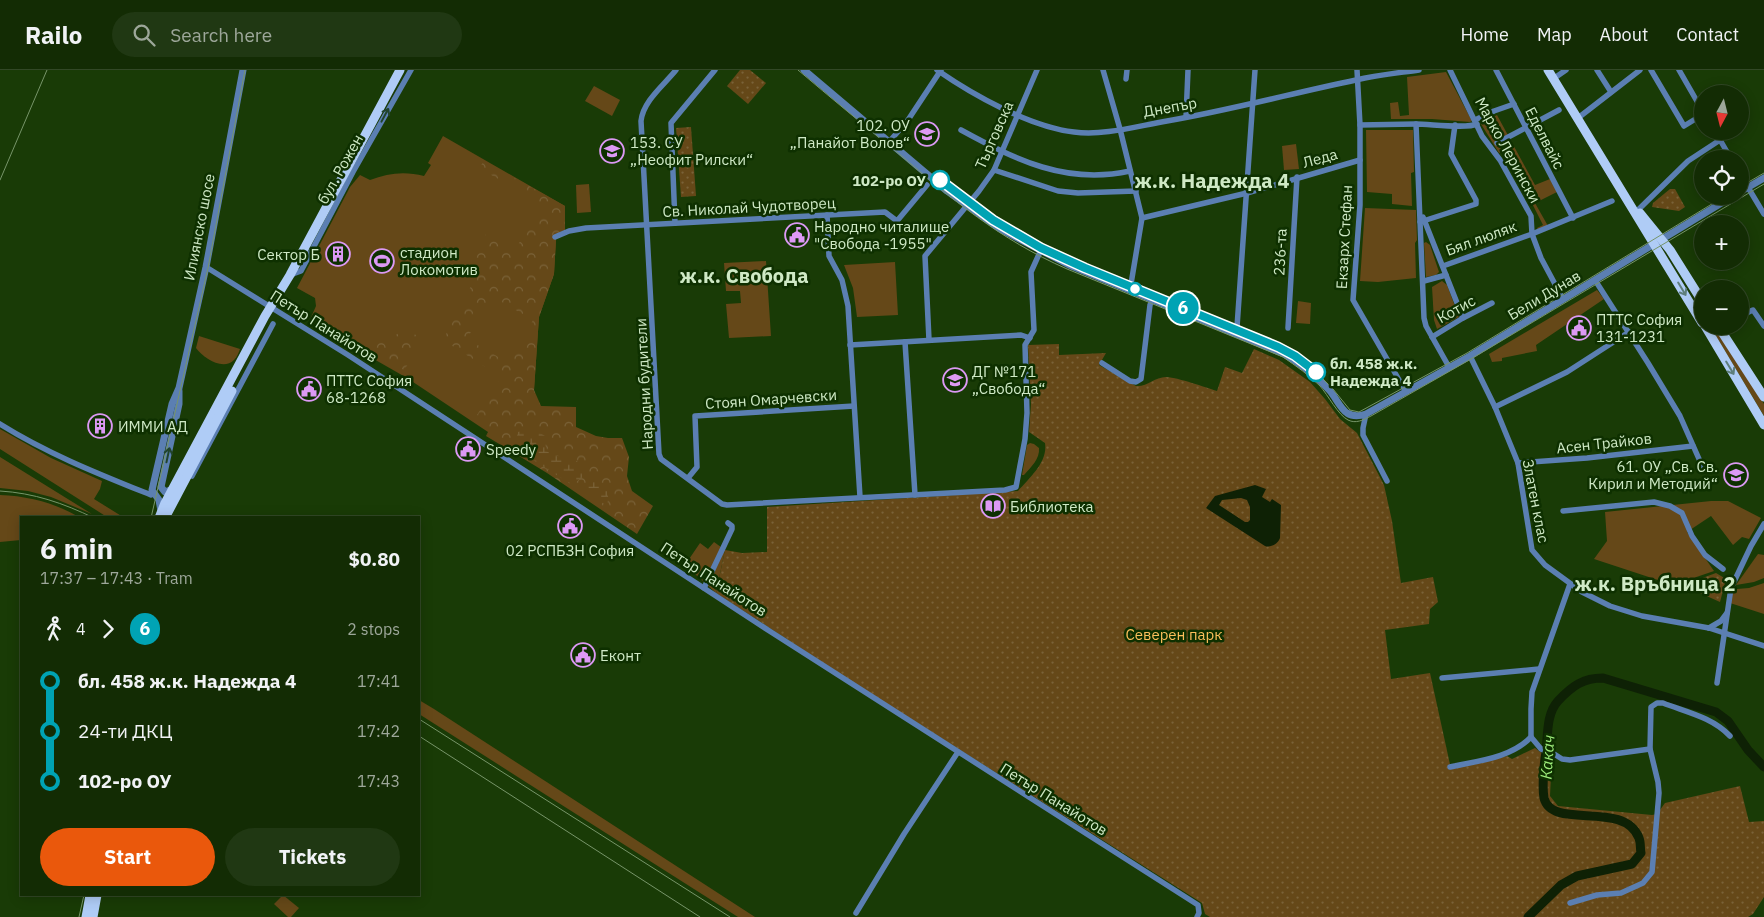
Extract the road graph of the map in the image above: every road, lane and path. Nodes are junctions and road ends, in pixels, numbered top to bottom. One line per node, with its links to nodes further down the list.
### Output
1 (243, 70): 75 (street, Илиянско шосе)
2 (400, 70): 76 (main road, бул. Рожен)
3 (410, 70): 76 (street, бул. Рожен, one-way to 3)
4 (676, 70): 69 (street, Народни будители)
5 (715, 70): 68 (street)
6 (804, 70): 23 (street)
7 (1037, 70): 32 (street, Търговска)
8 (1103, 70): 41 (street)
9 (1127, 70): 24 (street)
10 (1188, 70): 33 (street)
11 (1255, 70): 29 (street)
12 (1357, 70): 25 (street, Екзарх Стефан)
13 (1419, 70): 25 (street, Днепър)
14 (1450, 70): 36 (street, Марко Лерински)
15 (1496, 70): 30 (street, Еделвайс)
16 (1548, 70): 26 (main road)
17 (1566, 70): 26 (street)
18 (1597, 70): 27 (street)
19 (1640, 70): 27 (street)
20 (1651, 70): 35 (street)
21 (1679, 70): 28 (street)
22 (939, 71): 32 (street, Днепър); 44 (street)
23 (812, 73): 44 (street)
24 (1126, 79)
25 (1357, 79): 29 (street, Днепър); 39 (street, Екзарх Стефан)
26 (1554, 79): 34 (main road)
27 (1611, 92): 34 (street)
28 (1694, 96)
29 (1253, 104): 33 (street, Днепър); 58 (street)
30 (1514, 104): 36 (street); 40 (street, Еделвайс)
31 (1559, 110): 40 (street)
32 (1017, 114): 41 (street, Днепър); 47 (street, Търговска)
33 (1186, 117): 41 (street, Днепър)
34 (1578, 118): 57 (main road)
35 (1694, 120)
36 (1476, 122): 38 (street); 70 (street, Марко Лерински)
37 (1416, 124): 38 (street); 39 (street); 67 (street)
38 (1455, 125): 67 (street)
39 (1360, 126): 48 (street, Екзарх Стефан)
40 (1526, 127): 45 (street); 66 (street, Еделвайс)
41 (1120, 129): 50 (street)
42 (961, 130): 47 (street)
43 (1720, 140): 46 (street); 62 (street)
44 (889, 142): 61 (street)
45 (1497, 143)
46 (1726, 150)
47 (1001, 152): 49 (street, Търговска); 50 (street)
48 (1360, 160): 51 (street, Леда); 105 (street, Екзарх Стефан)
49 (994, 170): 56 (street); 61 (street, Търговска)
50 (1130, 171): 56 (street)
51 (1297, 177): 58 (street, Леда); 91 (street, 236-та)
52 (1764, 178): 54 (street)
53 (927, 185): 64 (street, Св. Николай Чудотворец)
54 (1749, 186)
55 (1749, 189): 63 (street)
56 (1136, 191): 65 (street)
57 (1623, 191): 62 (main road); 72 (main road)
58 (1247, 193): 65 (street, Леда); 93 (street)
59 (1612, 202): 66 (street, Бял люляк)
60 (1718, 205): 72 (street, Бели Дунав)
61 (966, 206): 73 (street); 98 (street, Търговска)
62 (1638, 210): 72 (main road)
63 (1764, 214)
64 (827, 215): 68 (street, Св. Николай Чудотворец); 100 (street)
65 (1142, 218): 80 (street)
66 (1573, 218): 70 (street, Бял люляк)
67 (1422, 221): 74 (street); 79 (street)
68 (675, 223): 69 (street, Св. Николай Чудотворец)
69 (648, 224): 71 (street, Св. Николай Чудотворец); 115 (street, Народни будители)
70 (1532, 234): 74 (street, Бял люляк); 83 (street, Марко Лерински)
71 (555, 237)
72 (1658, 242): 78 (street, Бели Дунав); 81 (main road); 86 (main road, one-way to 86)
73 (1040, 252): 80 (street); 97 (street)
74 (1442, 266): 77 (street)
75 (206, 267): 85 (street, Петър Панайотов); 104 (street, Илиянско шосе)
76 (290, 275): 85 (main road, бул. Рожен)
77 (1446, 275): 79 (street); 88 (street)
78 (1595, 280): 83 (street, Бели Дунав); 92 (street)
79 (1424, 281): 96 (street)
80 (1129, 290): 82 (street)
81 (1694, 291)
82 (1152, 300): 93 (street); 102 (street)
83 (1563, 300): 101 (street, Бели Дунав)
84 (1492, 303): 88 (street, Котис)
85 (272, 307): 117 (main road, бул. Рожен); 122 (main road, бул. Рожен); 128 (street, Петър Панайотов)
86 (1694, 308)
87 (1749, 311): 90 (street)
88 (1463, 318): 96 (street, Котис)
89 (273, 324): 123 (street)
90 (1764, 326)
91 (1288, 328)
92 (1629, 332): 108 (street); 112 (street)
93 (1235, 333): 109 (street)
94 (1710, 335): 111 (main road, one-way to 111)
95 (1724, 335): 106 (main road)
96 (1432, 337): 103 (street)
97 (1030, 338): 98 (street); 119 (street, Народни будители)
98 (929, 340): 99 (street)
99 (905, 342): 100 (street); 119 (street)
100 (850, 345): 107 (street)
101 (1470, 356): 103 (street, Бели Дунав); 108 (street, Златен клас)
102 (1102, 363)
103 (1450, 368): 105 (street, Бели Дунав)
104 (179, 388): 117 (street, Илиянско шосе, one-way to 104); 118 (street, Илиянско шосе)
105 (1406, 392): 109 (street, Бели Дунав)
106 (1764, 397)
107 (854, 406): 115 (street, Стоян Омарчевски); 120 (street)
108 (1495, 407): 113 (street, Златен клас)
109 (1366, 414): 116 (street)
110 (0, 424): 118 (street)
111 (1764, 425)
112 (1693, 446): 113 (street, Асен Трайков); 114 (street)
113 (1518, 463): 127 (street, Златен клас)
114 (1703, 468)
115 (688, 478): 120 (street, Народни будители)
116 (1387, 481)
117 (173, 489): 122 (main road, бул. Рожен)
118 (152, 490): 122 (street)
119 (915, 494): 120 (street, Народни будители)
120 (860, 497)
121 (1563, 511): 126 (street)
122 (161, 516)
123 (171, 516)
124 (728, 524): 128 (street)
125 (1764, 524): 129 (street)
126 (1724, 569)
127 (1570, 584): 130 (street, Златен клас); 133 (street)
128 (704, 588): 139 (street, Петър Панайотов)
129 (1727, 613): 130 (street); 131 (street)
130 (1709, 628): 131 (street, Златен клас)
131 (1726, 633): 132 (street, Златен клас); 135 (street)
132 (1764, 646)
133 (1539, 669): 134 (street); 137 (street)
134 (1442, 678)
135 (1717, 683)
136 (1730, 736): 138 (street)
137 (1532, 737): 138 (street); 140 (street)
138 (1650, 749): 143 (street)
139 (958, 752): 144 (street); 147 (street, Петър Панайотов)
140 (1450, 767)
141 (90, 896): 145 (main road)
142 (97, 896): 146 (main road)
143 (1570, 903)
144 (856, 913)
145 (86, 917)
146 (94, 917)
147 (1197, 917)

